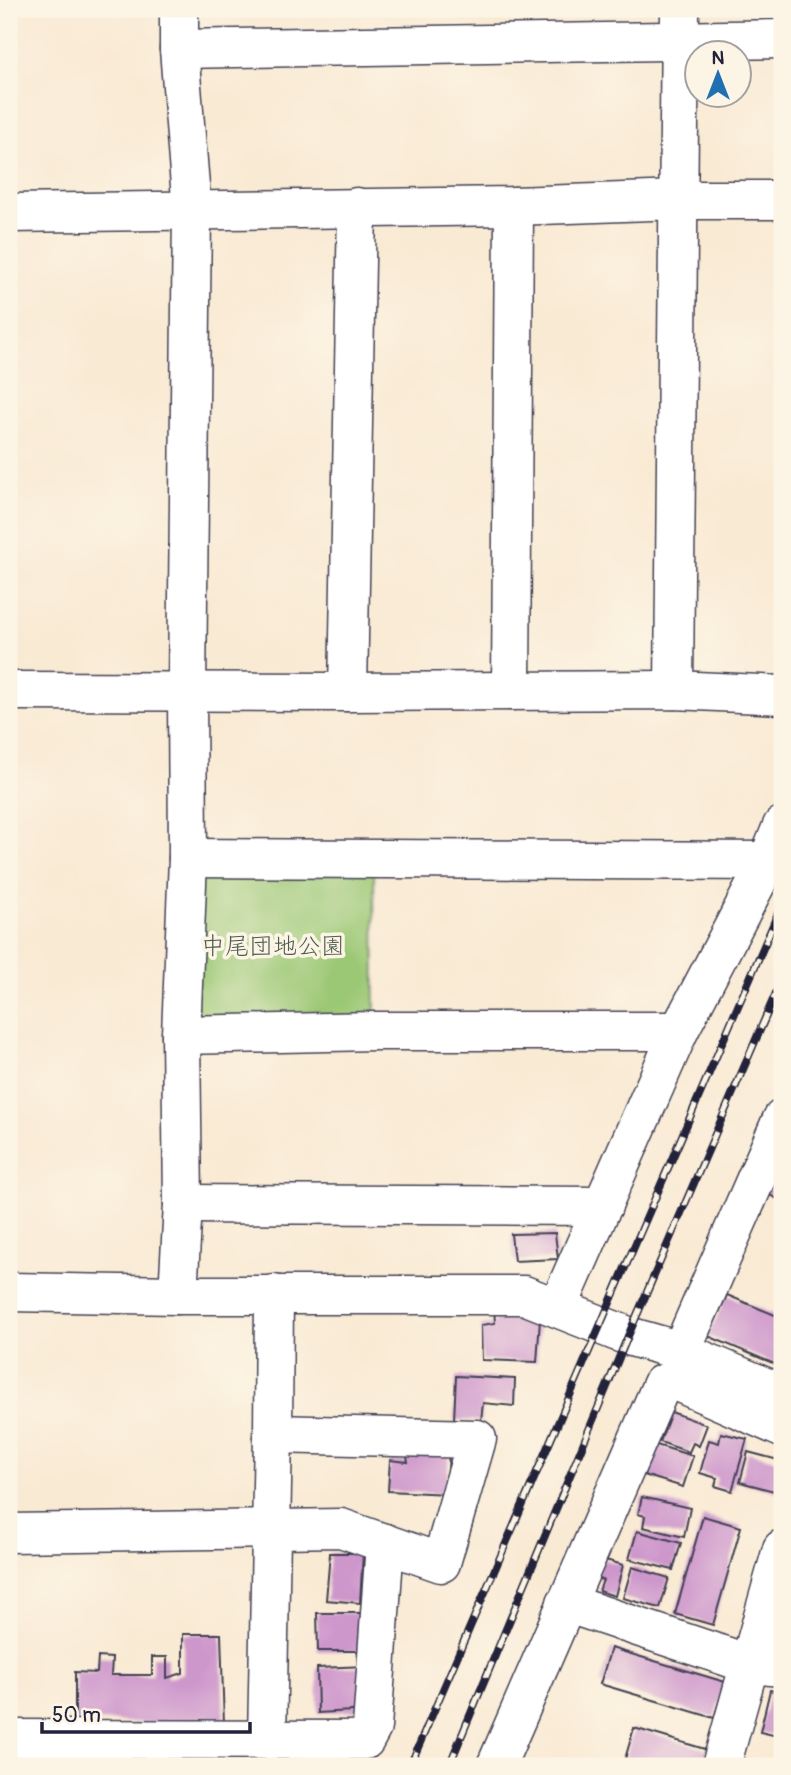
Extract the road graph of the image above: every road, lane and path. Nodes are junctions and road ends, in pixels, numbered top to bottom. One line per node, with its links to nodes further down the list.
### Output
1 (179, 9): 4 (street)
2 (680, 24): 3 (street); 4 (street); 5 (street)
3 (782, 39)
4 (179, 49): 9 (street)
5 (679, 200): 6 (street); 7 (street); 11 (street)
6 (782, 200)
7 (514, 206): 8 (street); 13 (street)
8 (357, 207): 9 (street); 15 (street)
9 (192, 211): 10 (street); 14 (street)
10 (9, 213)
11 (674, 690): 13 (street); 16 (street)
12 (9, 691): 14 (street)
13 (511, 691): 15 (street)
14 (187, 692): 15 (street); 18 (street)
15 (348, 692)
16 (782, 695)
17 (782, 826): 19 (street)
18 (188, 858): 19 (street); 21 (street)
19 (768, 861): 20 (street)
20 (679, 1031): 21 (street); 24 (street)
21 (181, 1035): 23 (street)
22 (782, 1118): 29 (street)
23 (183, 1204): 24 (street); 27 (street)
24 (603, 1206): 28 (street)
25 (9, 1292): 27 (street)
26 (274, 1294): 27 (street); 28 (street); 32 (street)
27 (178, 1295)
28 (558, 1307): 29 (street)
29 (681, 1351): 30 (street)
30 (782, 1394)
31 (782, 1428): 37 (street)
32 (273, 1434): 33 (street); 35 (street)
33 (270, 1528): 34 (street); 35 (street); 40 (street)
34 (9, 1533)
35 (385, 1544): 40 (street)
36 (782, 1549): 38 (street)
37 (566, 1603): 38 (street); 41 (street)
38 (766, 1665): 42 (street)
39 (9, 1739): 40 (street)
40 (267, 1740)
41 (496, 1766)
42 (721, 1766)

